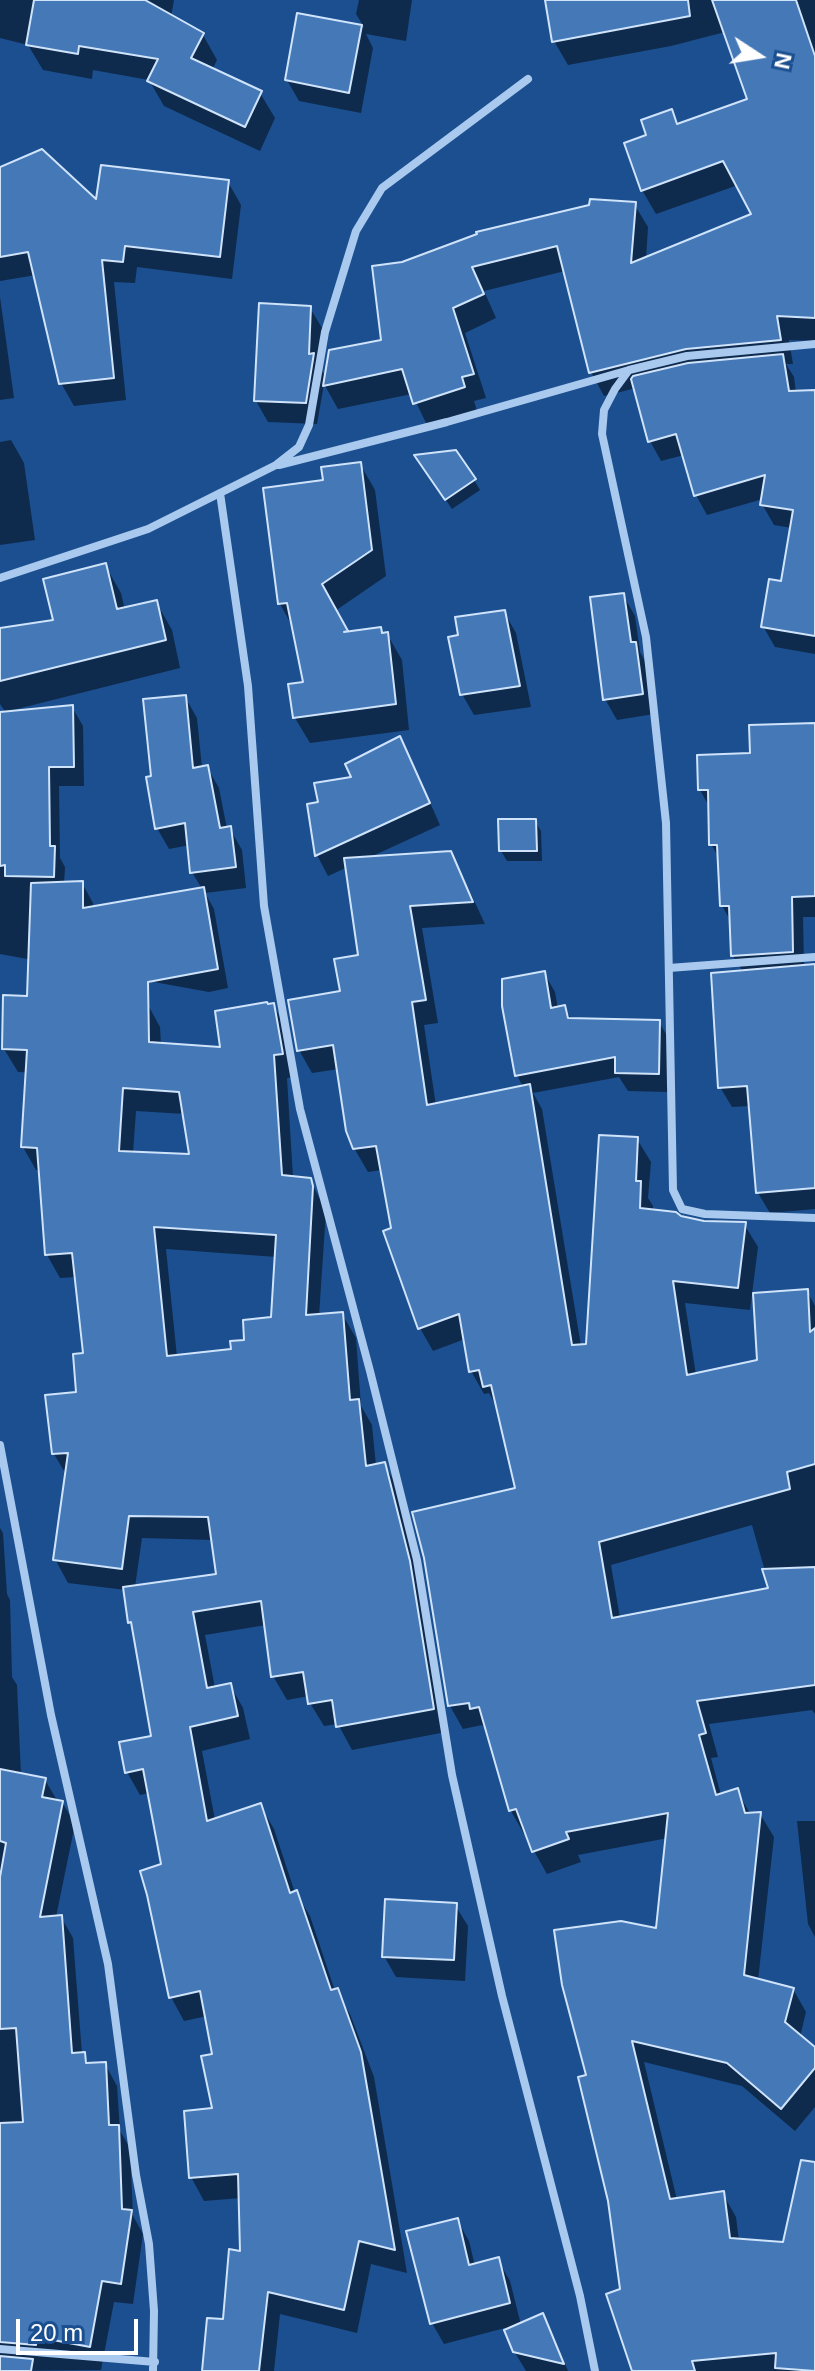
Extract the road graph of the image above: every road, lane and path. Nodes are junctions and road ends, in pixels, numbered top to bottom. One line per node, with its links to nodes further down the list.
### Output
1 (528, 79): 4 (street)
2 (815, 344): 3 (street)
3 (629, 370): 4 (street); 8 (street)
4 (276, 465): 5 (street)
5 (220, 493): 6 (street); 13 (street)
6 (0, 578)
7 (815, 957): 8 (street)
8 (669, 968): 9 (street)
9 (815, 1218)
10 (0, 1445): 12 (street)
11 (0, 2349): 12 (street)
12 (154, 2366)
13 (595, 2371)

